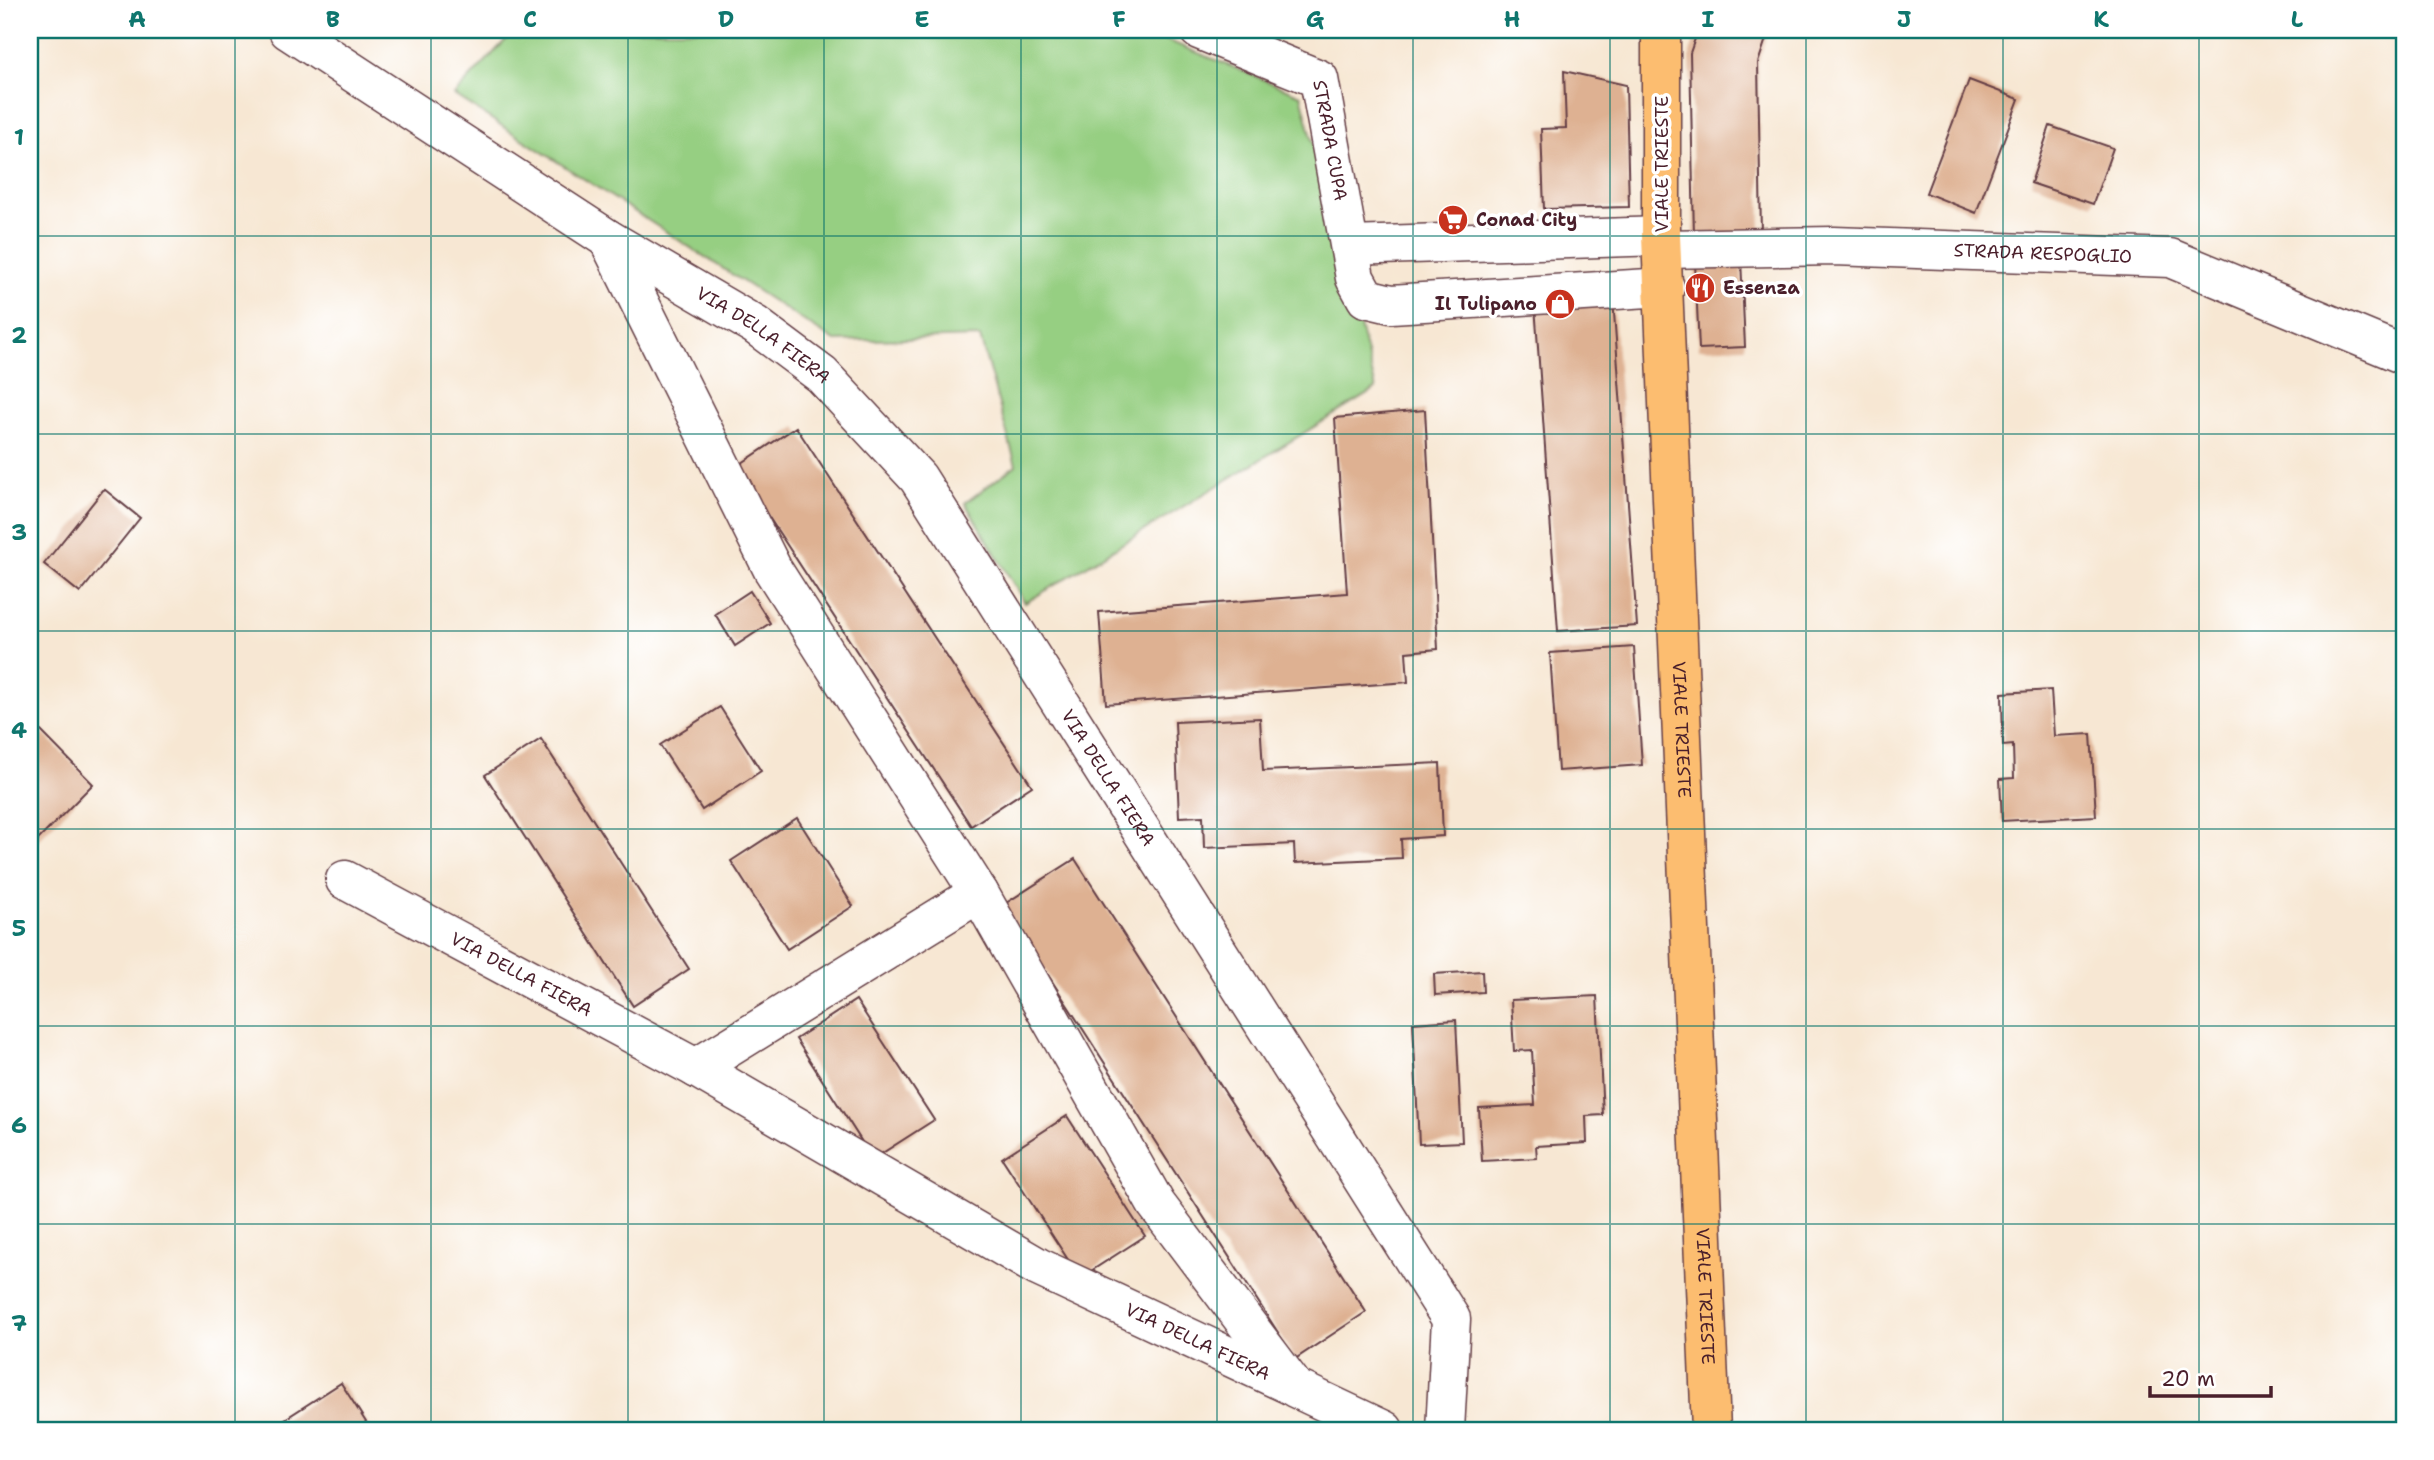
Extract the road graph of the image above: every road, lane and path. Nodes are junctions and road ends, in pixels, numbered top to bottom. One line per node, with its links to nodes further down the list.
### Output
1 (288, 30): 4 (street, VIA DELLA FIERA)
2 (1199, 30): 6 (street, STRADA CUPA)
3 (1656, 31): 5 (main road, VIALE TRIESTE)
4 (608, 239): 10 (street, VIA DELLA FIERA); 14 (street, VIA DELLA FIERA)
5 (1662, 243): 6 (street, STRADA RESPOGLIO); 7 (main road, VIALE TRIESTE); 8 (street, STRADA RESPOGLIO)
6 (1350, 246): 7 (street)
7 (1665, 287): 15 (main road, VIALE TRIESTE)
8 (2404, 355)
9 (345, 880): 11 (street, VIA DELLA FIERA)
10 (979, 892): 11 (street); 12 (street, VIA DELLA FIERA)
11 (696, 1068): 12 (street, VIA DELLA FIERA)
12 (1296, 1388): 13 (street, VIA DELLA FIERA)
13 (1384, 1430)
14 (1445, 1430)
15 (1711, 1430)

